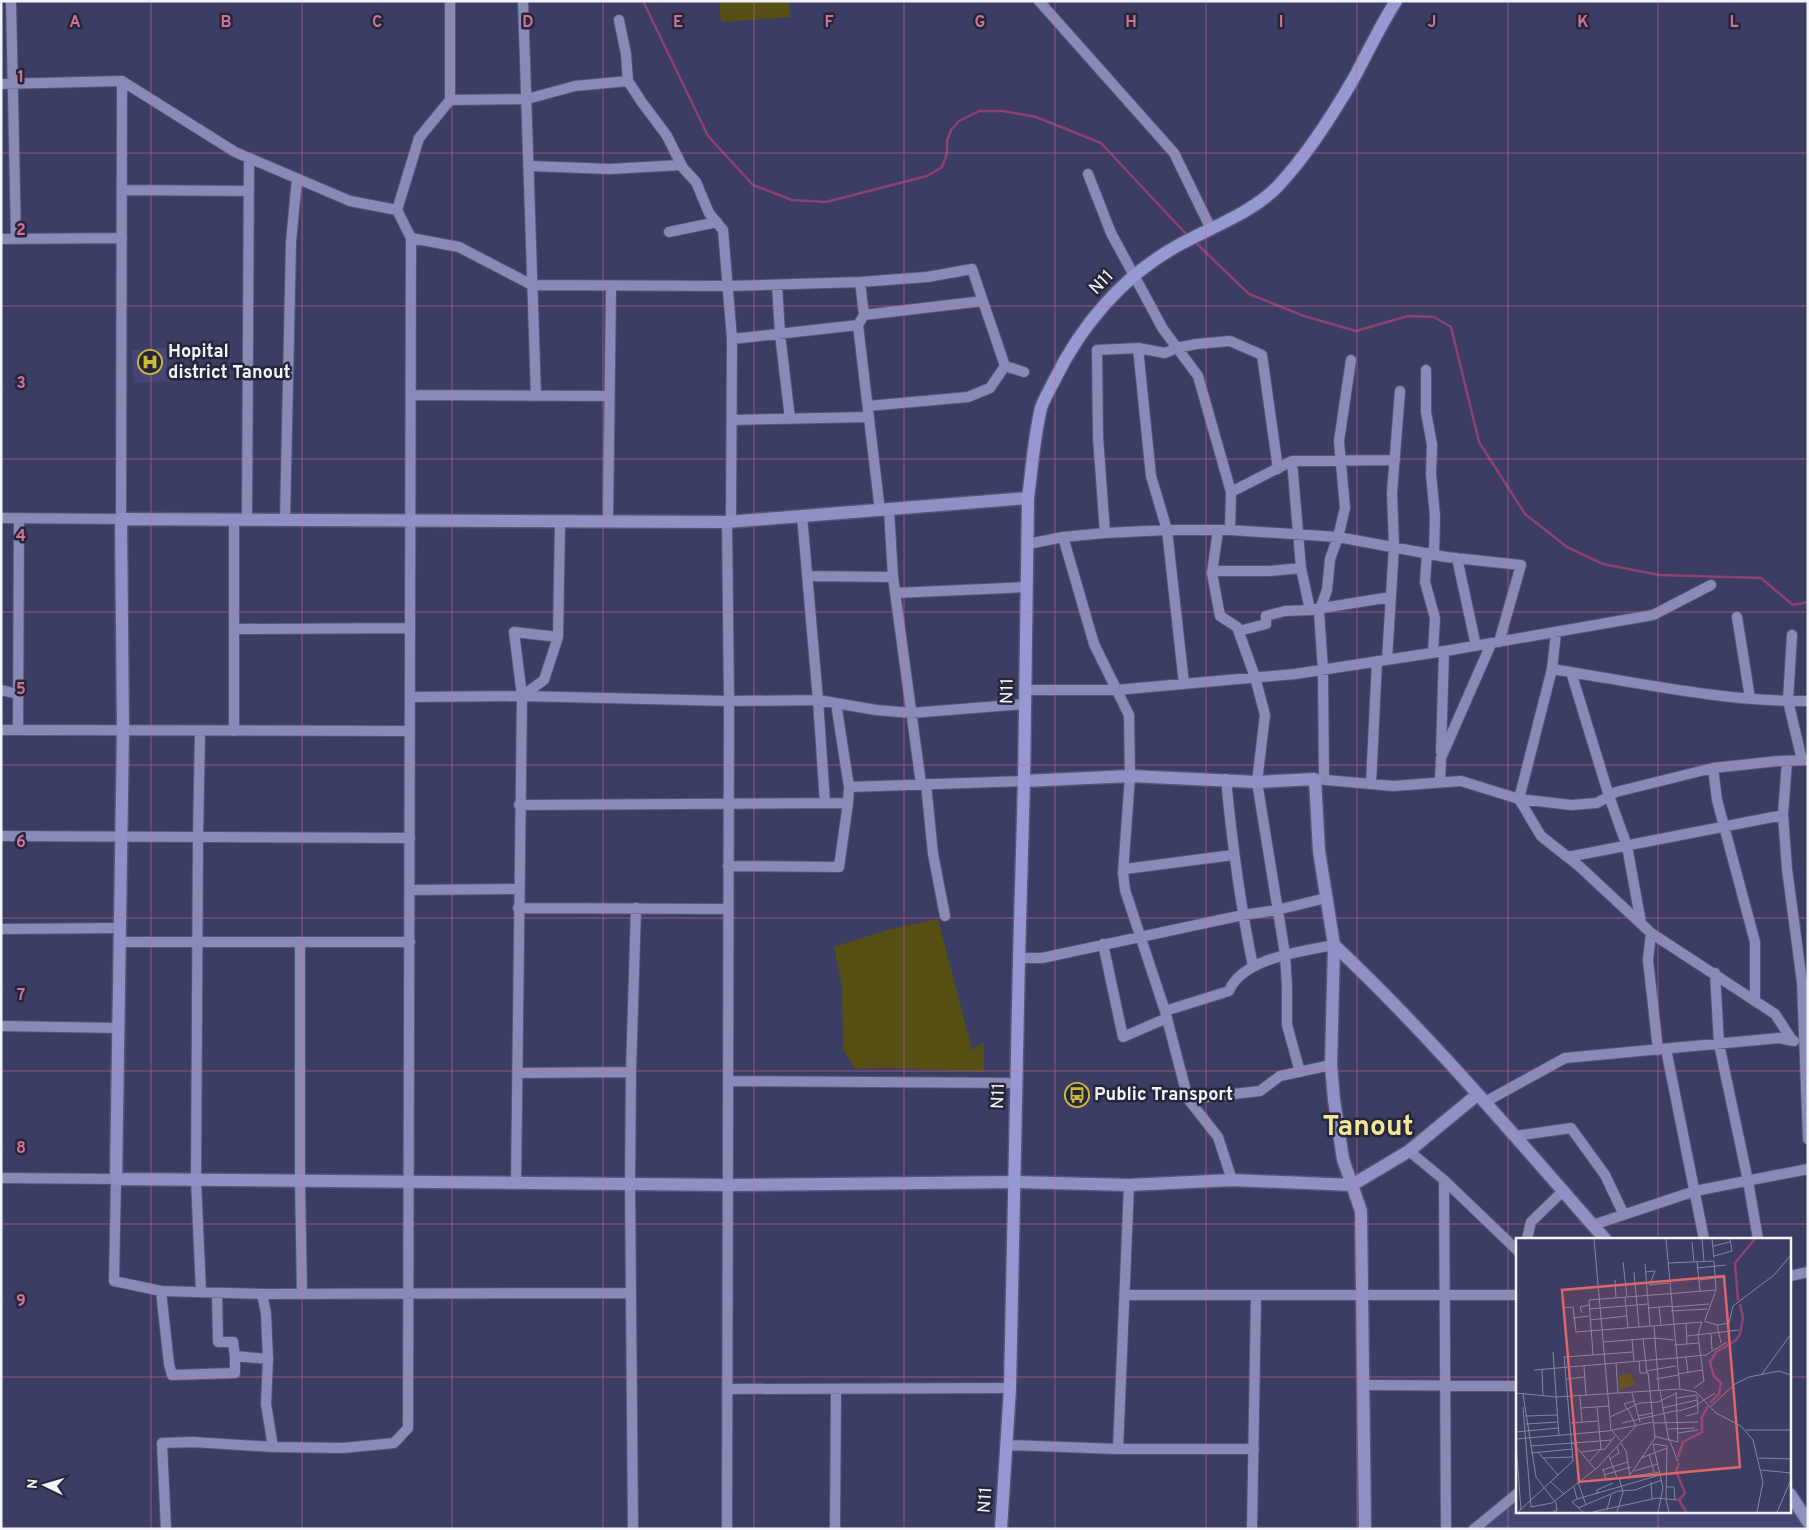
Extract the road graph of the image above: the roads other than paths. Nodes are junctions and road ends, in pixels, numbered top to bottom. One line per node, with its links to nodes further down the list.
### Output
1 (11, 1): 9 (street)
2 (450, 1): 12 (street)
3 (523, 1): 11 (street)
4 (1039, 1): 22 (street)
5 (1396, 1): 22 (main road, N11)
6 (620, 20): 8 (street)
7 (122, 81): 9 (street); 13 (street); 18 (street)
8 (628, 81): 11 (street); 14 (street)
9 (13, 83): 10 (street); 24 (street)
10 (1, 84)
11 (527, 99): 12 (street); 15 (street)
12 (450, 100): 20 (street)
13 (249, 158): 17 (street); 19 (street)
14 (681, 165): 15 (street); 21 (street)
15 (529, 166): 30 (street)
16 (1088, 174): 28 (street)
17 (297, 179): 20 (street); 65 (street)
18 (122, 190): 19 (street); 25 (street)
19 (248, 191): 64 (street)
20 (397, 210): 26 (street)
21 (717, 222): 23 (street); 33 (street)
22 (1211, 229): 28 (main road, N11)
23 (669, 232)
24 (16, 238): 25 (street); 27 (street)
25 (122, 238): 63 (street)
26 (411, 238): 30 (street); 46 (street)
27 (1, 239)
28 (1134, 275): 40 (street); 58 (main road, N11)
29 (860, 282): 31 (street); 34 (street); 35 (street)
30 (532, 285): 32 (street); 47 (street)
31 (777, 285): 33 (street); 37 (street)
32 (611, 286): 33 (street); 48 (street)
33 (727, 286): 38 (street)
34 (983, 301): 35 (street); 42 (street)
35 (864, 315): 36 (street)
36 (858, 325): 37 (street); 49 (street)
37 (780, 334): 38 (street); 51 (street)
38 (732, 339): 52 (street)
39 (1138, 348): 40 (street); 70 (street); 73 (street)
40 (1177, 348): 56 (street); 57 (street)
41 (1351, 360): 55 (street)
42 (1005, 366): 44 (street); 49 (street)
43 (1426, 370): 79 (street)
44 (1024, 372)
45 (1400, 392): 53 (street)
46 (410, 395): 47 (street); 66 (street)
47 (536, 396): 48 (street)
48 (609, 396): 68 (street)
49 (868, 406): 50 (street)
50 (869, 417): 51 (street); 59 (street)
51 (790, 419): 52 (street)
52 (732, 420): 69 (street)
53 (1395, 460): 55 (street); 78 (street)
54 (1292, 461): 55 (street); 56 (street); 74 (street)
55 (1340, 461): 76 (street)
56 (1278, 469): 57 (street)
57 (1231, 492): 72 (street)
58 (1028, 498): 59 (street); 77 (main road, N11)
59 (885, 511): 60 (street); 84 (street)
60 (802, 516): 69 (street); 83 (street)
61 (1, 518): 62 (street)
62 (18, 518): 63 (street); 111 (street)
63 (120, 519): 64 (street); 124 (street)
64 (240, 520): 65 (street); 93 (street)
65 (285, 520): 66 (street)
66 (410, 520): 67 (street); 92 (street)
67 (560, 521): 68 (street); 97 (street)
68 (608, 521): 69 (street)
69 (729, 521): 116 (street)
70 (1166, 530): 71 (street); 73 (street); 107 (street)
71 (1218, 530): 72 (street); 82 (street)
72 (1230, 530): 74 (street)
73 (1105, 533): 75 (street)
74 (1299, 536): 76 (street); 81 (street)
75 (1063, 537): 77 (street); 110 (street)
76 (1338, 537): 78 (street); 89 (street)
77 (1028, 544): 86 (main road, N11)
78 (1394, 546): 79 (street); 88 (street)
79 (1430, 554): 80 (street); 101 (street)
80 (1457, 558): 98 (street); 99 (street)
81 (1301, 568): 82 (street); 90 (street)
82 (1213, 571): 94 (street)
83 (807, 576): 84 (street); 115 (street)
84 (892, 576): 87 (street)
85 (1711, 585): 95 (street)
86 (1028, 587): 87 (street); 109 (main road, N11)
87 (895, 593): 121 (street)
88 (1391, 597): 89 (street); 102 (street)
89 (1321, 607): 90 (street); 104 (street)
90 (1310, 610): 94 (street)
91 (1736, 617): 114 (street)
92 (410, 628): 93 (street); 113 (street)
93 (234, 629): 126 (street)
94 (1239, 632): 106 (street)
95 (1556, 633): 98 (street); 103 (street)
96 (1792, 635): 118 (street)
97 (558, 637): 112 (street); 112 (street)
98 (1495, 643): 99 (street); 128 (street)
99 (1476, 646): 100 (street)
100 (1444, 651): 101 (street); 128 (street)
101 (1433, 653): 102 (street)
102 (1382, 661): 104 (street); 139 (street)
103 (1552, 669): 105 (street); 142 (street)
104 (1323, 670): 106 (street); 134 (street)
105 (1572, 672): 114 (street); 141 (street)
106 (1255, 677): 107 (street); 136 (street)
107 (1184, 684): 110 (street)
108 (1, 690): 111 (street)
109 (1025, 690): 110 (street); 120 (main road, N11)
110 (1116, 690): 132 (street)
111 (18, 694): 123 (street)
112 (522, 696): 113 (street); 116 (street); 146 (street)
113 (411, 697): 127 (street)
114 (1750, 698): 118 (street)
115 (818, 700): 116 (street); 119 (street); 143 (street)
116 (729, 701): 145 (street)
117 (1808, 701): 118 (street)
118 (1788, 702): 130 (street)
119 (836, 703): 121 (street); 140 (street)
120 (1025, 704): 121 (street); 135 (main road, N11)
121 (911, 713): 138 (street)
122 (1, 730): 123 (street)
123 (18, 730): 124 (street)
124 (123, 730): 125 (street); 150 (street)
125 (200, 730): 126 (street); 151 (street)
126 (234, 730): 127 (street)
127 (410, 731): 152 (street)
128 (1441, 758): 137 (street)
129 (1787, 760): 130 (street); 131 (street); 147 (street)
130 (1805, 760)
131 (1713, 768): 141 (street); 148 (street)
132 (1130, 776): 133 (street); 135 (street); 157 (street)
133 (1226, 779): 136 (street); 154 (street)
134 (1320, 780): 136 (street); 139 (street); 160 (street)
135 (1024, 781): 138 (street); 179 (main road, N11)
136 (1257, 782): 164 (street)
137 (1440, 782): 139 (street); 142 (street)
138 (923, 784): 140 (street); 166 (street)
139 (1371, 784)
140 (849, 788): 144 (street)
141 (1609, 796): 142 (street); 153 (street)
142 (1519, 799): 155 (street)
143 (825, 803): 144 (street); 145 (street)
144 (848, 803): 156 (street)
145 (728, 804): 146 (street); 156 (street)
146 (519, 805): 159 (street)
147 (1783, 816): 148 (street); 187 (street)
148 (1724, 827): 153 (street); 182 (street)
149 (1, 836): 150 (street)
150 (121, 838): 151 (street); 168 (street)
151 (198, 838): 152 (street); 173 (street)
152 (410, 838): 158 (street)
153 (1627, 846): 155 (street); 167 (street)
154 (1233, 855): 157 (street); 165 (street)
155 (1568, 857): 167 (street)
156 (728, 866): 163 (street)
157 (1125, 869): 171 (street)
158 (410, 890): 159 (street); 175 (street)
159 (518, 890): 161 (street)
160 (1326, 898): 164 (street); 177 (street)
161 (518, 908): 162 (street); 193 (street)
162 (636, 908): 163 (street); 191 (street)
163 (728, 908): 194 (street)
164 (1277, 910): 165 (street); 178 (street)
165 (1242, 915): 171 (street); 180 (street)
166 (945, 916)
167 (1641, 923): 170 (street)
168 (119, 928): 169 (street); 172 (street)
169 (1, 930)
170 (1651, 933): 181 (street); 189 (street)
171 (1140, 936): 176 (street); 183 (street)
172 (119, 942): 173 (street); 185 (street)
173 (198, 942): 174 (street); 204 (street)
174 (300, 942): 175 (street); 207 (street)
175 (410, 942): 209 (street)
176 (1103, 944): 179 (street); 183 (street)
177 (1334, 945): 178 (street); 190 (street); 197 (street)
178 (1285, 954): 180 (street); 192 (street)
179 (1019, 958): 195 (main road, N11)
180 (1253, 966): 183 (street)
181 (1715, 974): 182 (street); 188 (street)
182 (1755, 1000): 186 (street)
183 (1166, 1014): 196 (street)
184 (1, 1026): 185 (street)
185 (118, 1028): 203 (street)
186 (1792, 1040): 187 (street); 188 (street)
187 (1806, 1042): 199 (street)
188 (1719, 1044): 189 (street); 208 (street)
189 (1662, 1049): 197 (street); 217 (street)
190 (1332, 1065): 192 (street); 215 (street)
191 (631, 1072): 193 (street); 212 (street)
192 (1300, 1072): 196 (street)
193 (517, 1073): 211 (street)
194 (728, 1081): 195 (street); 213 (street)
195 (1016, 1083): 210 (main road, N11)
196 (1188, 1098): 205 (street)
197 (1481, 1098): 198 (street); 200 (street)
198 (1515, 1136): 216 (street); 218 (street)
199 (1808, 1139)
200 (1409, 1150): 206 (street); 215 (street)
201 (1808, 1169): 208 (street)
202 (1, 1178): 203 (street)
203 (116, 1179): 204 (street); 227 (street)
204 (196, 1180): 207 (street); 228 (street)
205 (1232, 1180): 214 (street); 215 (street)
206 (1444, 1180): 224 (street); 237 (street)
207 (300, 1181): 209 (street); 233 (street)
208 (1748, 1181): 217 (street); 223 (street)
209 (410, 1182): 211 (street); 230 (street)
210 (1014, 1182): 213 (street); 214 (street); 244 (main road, N11)
211 (516, 1183): 212 (street)
212 (630, 1183): 213 (street); 231 (street)
213 (729, 1184): 245 (street)
214 (1129, 1185): 234 (street)
215 (1352, 1185): 236 (street)
216 (1563, 1191): 219 (street); 220 (street)
217 (1694, 1191): 218 (street); 222 (street)
218 (1624, 1215): 219 (street)
219 (1593, 1225): 221 (street)
220 (1527, 1238)
221 (1604, 1238)
222 (1704, 1238)
223 (1758, 1238)
224 (1516, 1249)
225 (1808, 1272): 226 (street)
226 (1792, 1276)
227 (161, 1291): 228 (street); 239 (street)
228 (201, 1292): 229 (street)
229 (217, 1293): 232 (street); 239 (street)
230 (409, 1293): 231 (street); 233 (street); 248 (street)
231 (631, 1293): 255 (street)
232 (262, 1294): 233 (street); 240 (street)
233 (302, 1294)
234 (1124, 1295): 235 (street); 249 (street)
235 (1256, 1295): 236 (street); 250 (street)
236 (1363, 1295): 237 (street); 241 (street)
237 (1445, 1295): 238 (street); 242 (street)
238 (1516, 1295)
239 (235, 1356): 240 (street)
240 (268, 1359): 248 (street)
241 (1364, 1385): 242 (street); 260 (street)
242 (1444, 1386): 243 (street); 261 (street)
243 (1516, 1386)
244 (1010, 1388): 246 (street); 247 (main road, N11)
245 (728, 1389): 246 (street); 256 (street)
246 (836, 1389): 257 (street)
247 (1007, 1445): 249 (street); 258 (main road, N11)
248 (273, 1447): 254 (street)
249 (1118, 1449): 250 (street)
250 (1254, 1449): 259 (street)
251 (1516, 1495): 262 (street)
252 (1792, 1497): 253 (street)
253 (1808, 1522)
254 (166, 1529)
255 (633, 1529)
256 (727, 1529)
257 (835, 1529)
258 (1001, 1529)
259 (1252, 1529)
260 (1365, 1529)
261 (1446, 1529)
262 (1474, 1529)

